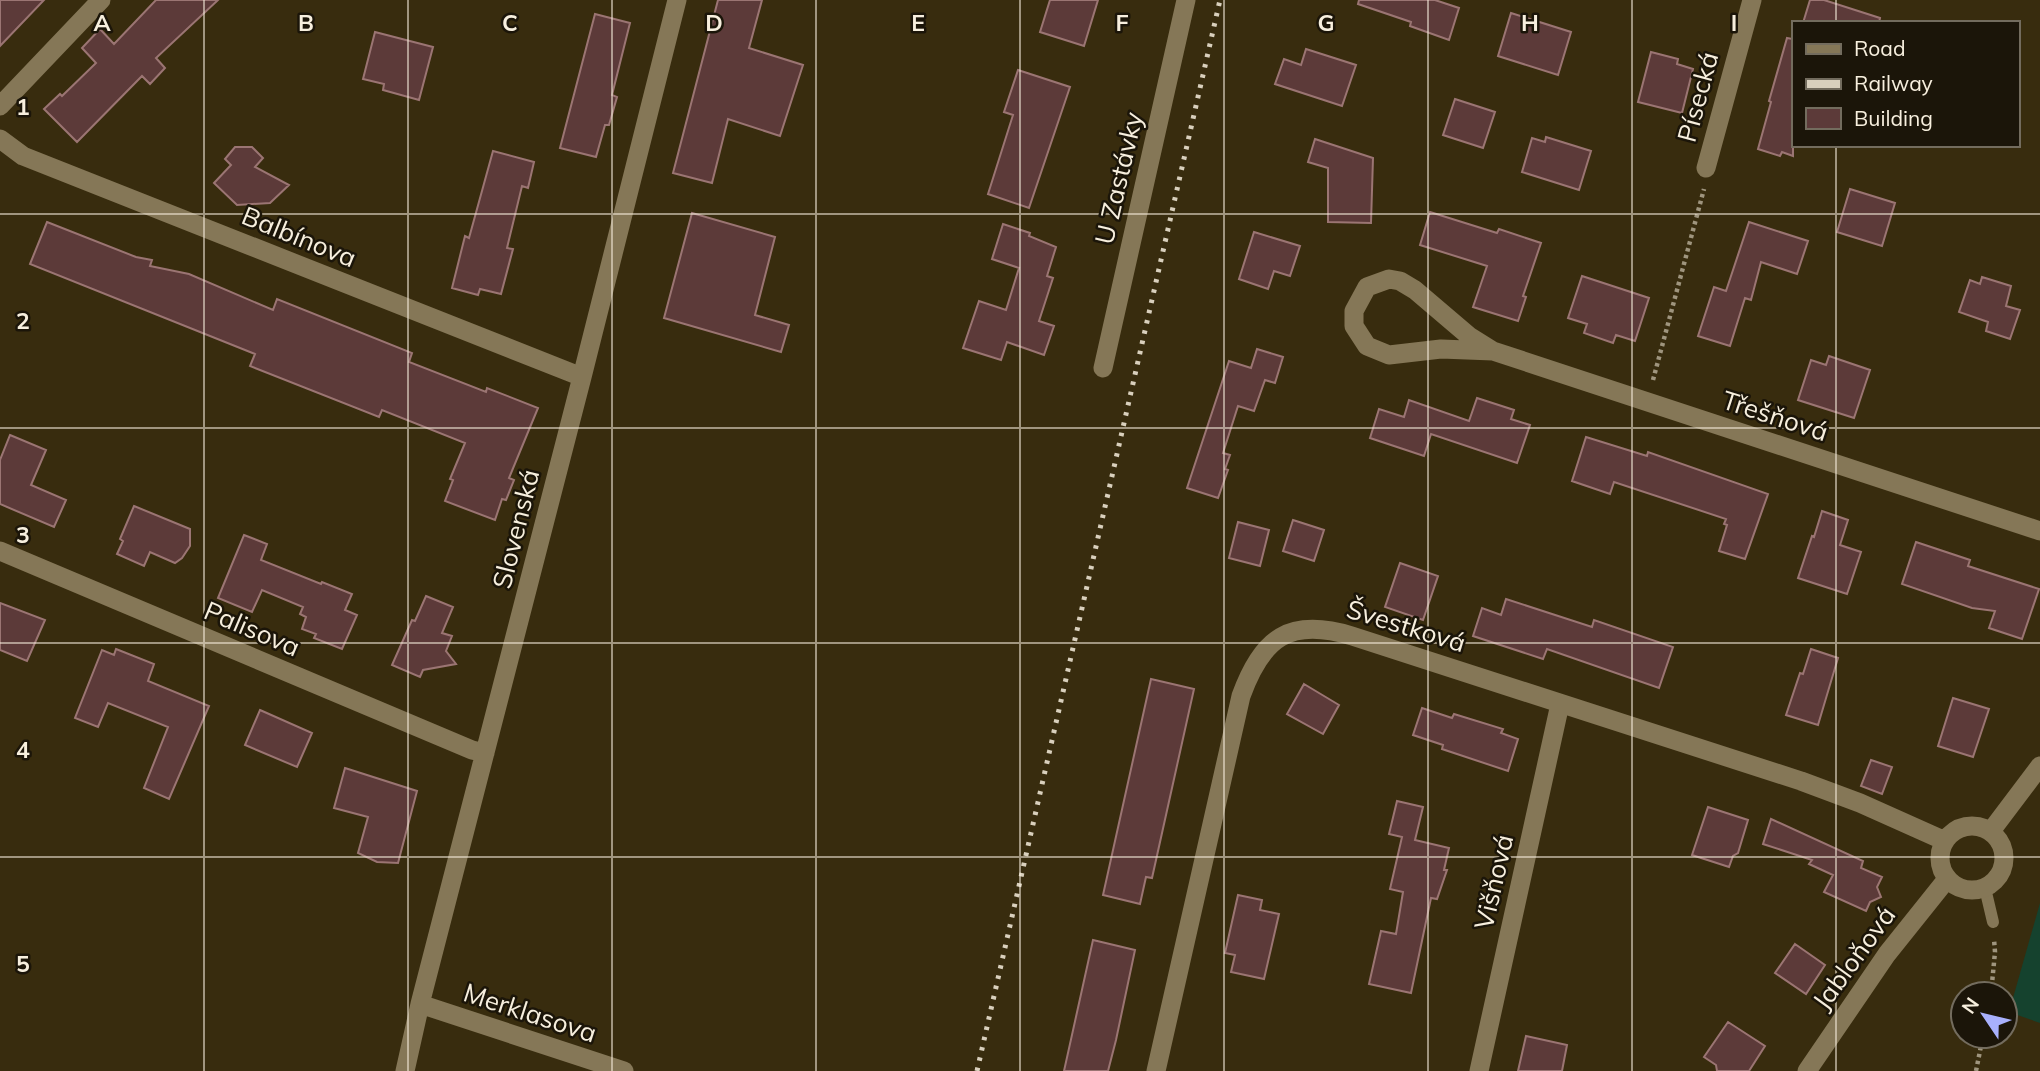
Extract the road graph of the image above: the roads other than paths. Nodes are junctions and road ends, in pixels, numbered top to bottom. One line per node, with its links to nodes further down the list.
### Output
1 (101, 0): 5 (street)
2 (677, 0): 10 (street, Slovenská)
3 (1185, 0): 9 (street, U Zastávky)
4 (1752, 0): 7 (street, Písecká)
5 (0, 106)
6 (0, 139): 10 (street, Balbínova)
7 (1706, 167)
8 (1493, 351): 8 (street, Třešňová); 11 (street, Třešňová)
9 (1104, 368)
10 (582, 377): 14 (street, Slovenská)
11 (2040, 531)
12 (0, 551): 14 (street, Palisova)
13 (1560, 704): 17 (street, Švestková); 24 (street, Švestková); 25 (street, Višňová)
14 (485, 752): 21 (street, Slovenská)
15 (2040, 766): 16 (street)
16 (1991, 831): 17 (street); 19 (street)
17 (1945, 841): 18 (street)
18 (1947, 879): 19 (street); 26 (street, Jabloňová)
19 (1984, 888): 20 (lane)
20 (1993, 922)
21 (420, 1004): 22 (street, Slovenská); 23 (street, Merklasova)
22 (405, 1071)
23 (624, 1071)
24 (1156, 1071)
25 (1479, 1071)
26 (1807, 1071)

